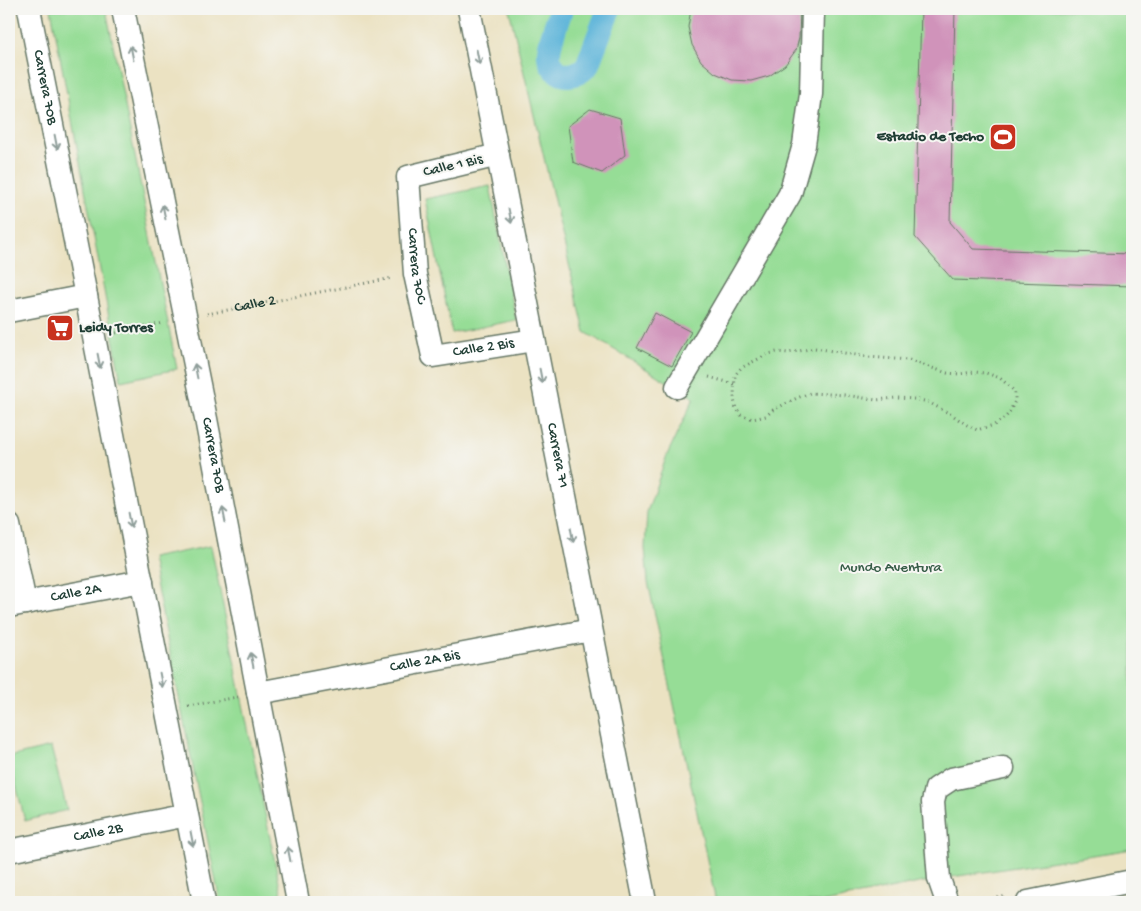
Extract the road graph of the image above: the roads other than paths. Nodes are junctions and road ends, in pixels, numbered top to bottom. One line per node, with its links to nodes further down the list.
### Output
1 (29, 9): 7 (street, Carrera 70B, one-way to 7)
2 (123, 9): 16 (street, Carrera 70B, one-way to 2)
3 (469, 9): 5 (street, Carrera 71, one-way to 5)
4 (813, 9): 11 (street)
5 (498, 155): 6 (street, Calle 1 Bis); 9 (street, Carrera 71, one-way to 9)
6 (408, 177): 10 (street, Carrera 70C)
7 (86, 296): 8 (street); 13 (street, Carrera 70B, one-way to 13)
8 (9, 311)
9 (534, 340): 10 (street, Calle 2 Bis); 15 (street, Carrera 71, one-way to 15)
10 (434, 356)
11 (677, 387)
12 (9, 525): 14 (street)
13 (142, 581): 14 (street, Calle 2A); 18 (street, Carrera 70B, one-way to 18)
14 (17, 605)
15 (591, 630): 16 (street, Calle 2A Bis); 23 (street, Carrera 71)
16 (258, 693): 22 (street, Carrera 70B, one-way to 16)
17 (1003, 768): 24 (street)
18 (187, 815): 19 (street, Calle 2B); 21 (street, Carrera 70B, one-way to 21)
19 (9, 851)
20 (1132, 882): 25 (street)
21 (204, 902)
22 (298, 902)
23 (645, 902)
24 (947, 902)
25 (1028, 902)

